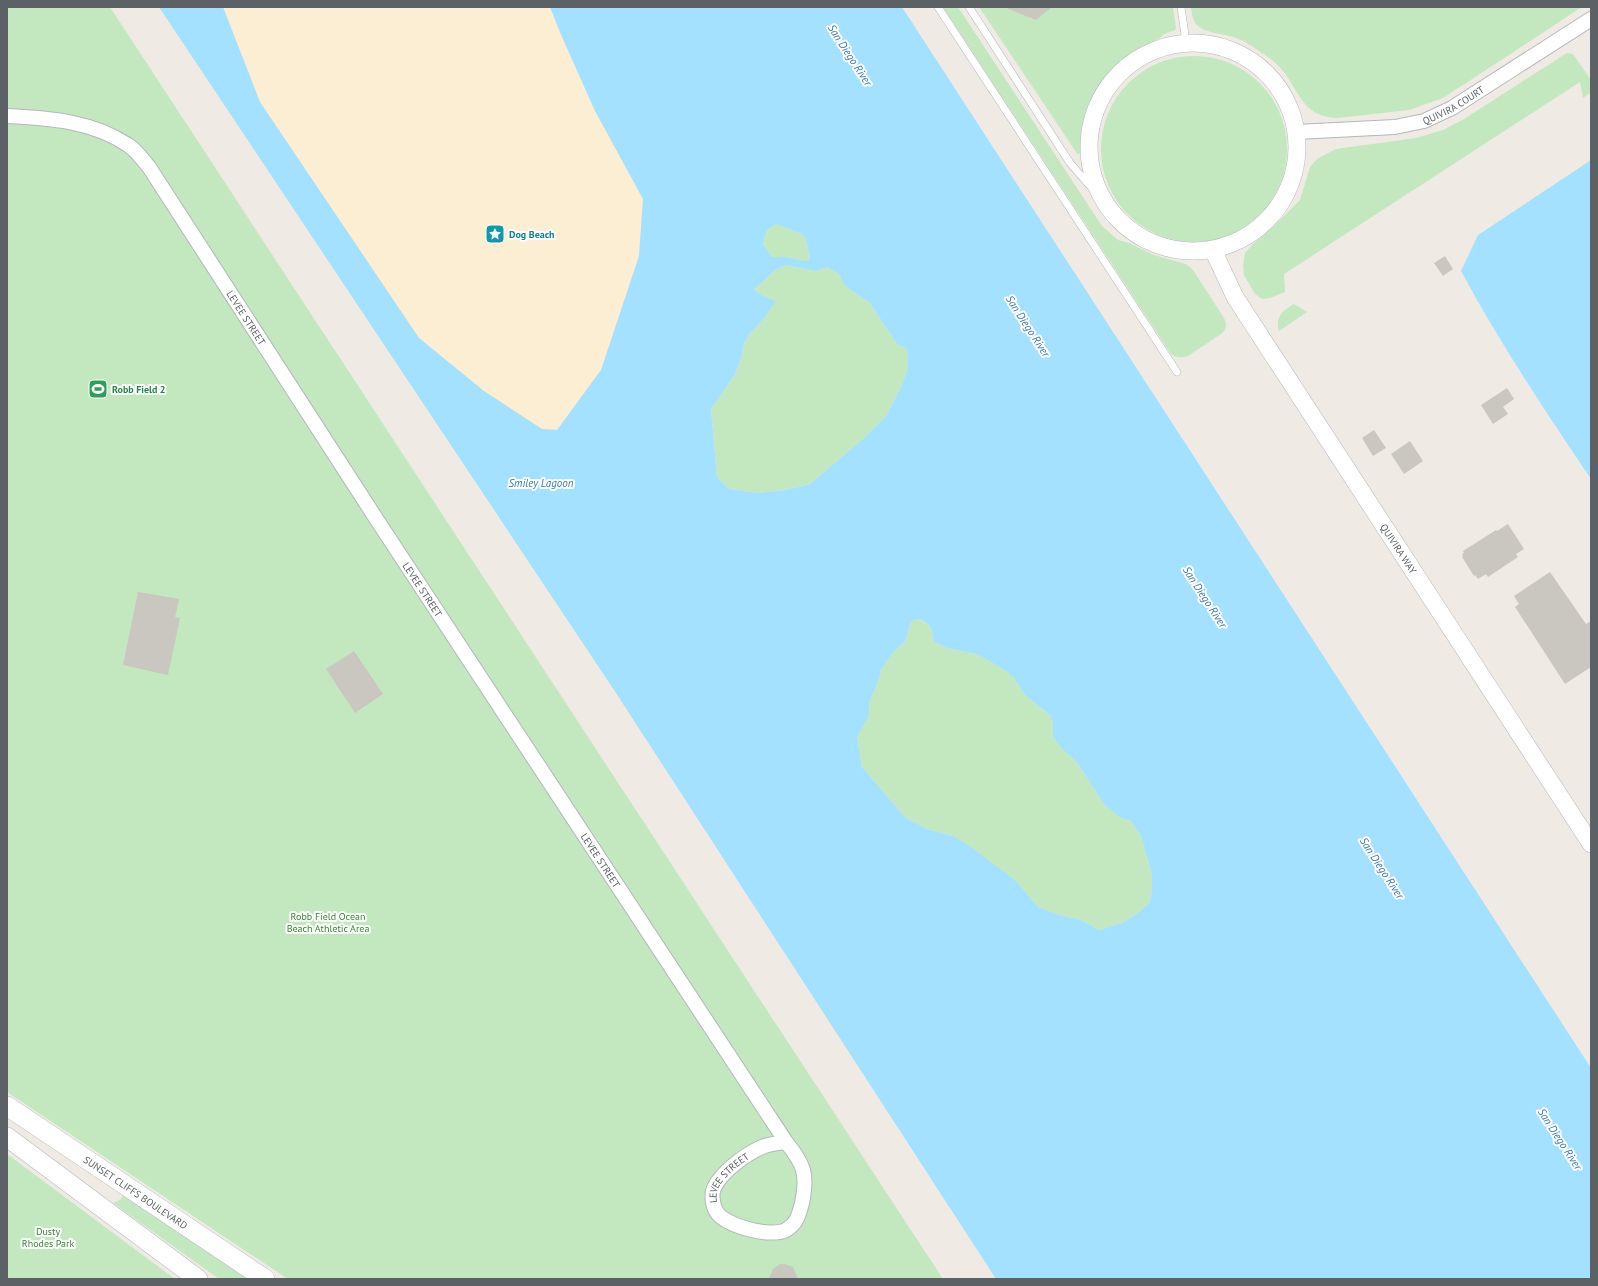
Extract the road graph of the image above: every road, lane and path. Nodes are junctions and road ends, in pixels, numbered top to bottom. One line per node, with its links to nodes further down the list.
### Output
1 (938, 7): 10 (lane)
2 (968, 7): 8 (lane)
3 (1181, 7): 5 (lane)
4 (1591, 19): 7 (street, QUIVIRA COURT)
5 (1186, 42): 7 (street); 8 (street)
6 (7, 116): 14 (street, LEVEE STREET)
7 (1296, 132): 9 (street)
8 (1104, 202): 9 (street)
9 (1213, 250): 11 (street, QUIVIRA WAY)
10 (1177, 372)
11 (1591, 844)
12 (7, 1106): 16 (main road, SUNSET CLIFFS BOULEVARD)
13 (7, 1137): 15 (main road)
14 (786, 1142): 14 (street, LEVEE STREET)
15 (198, 1279)
16 (265, 1279)

